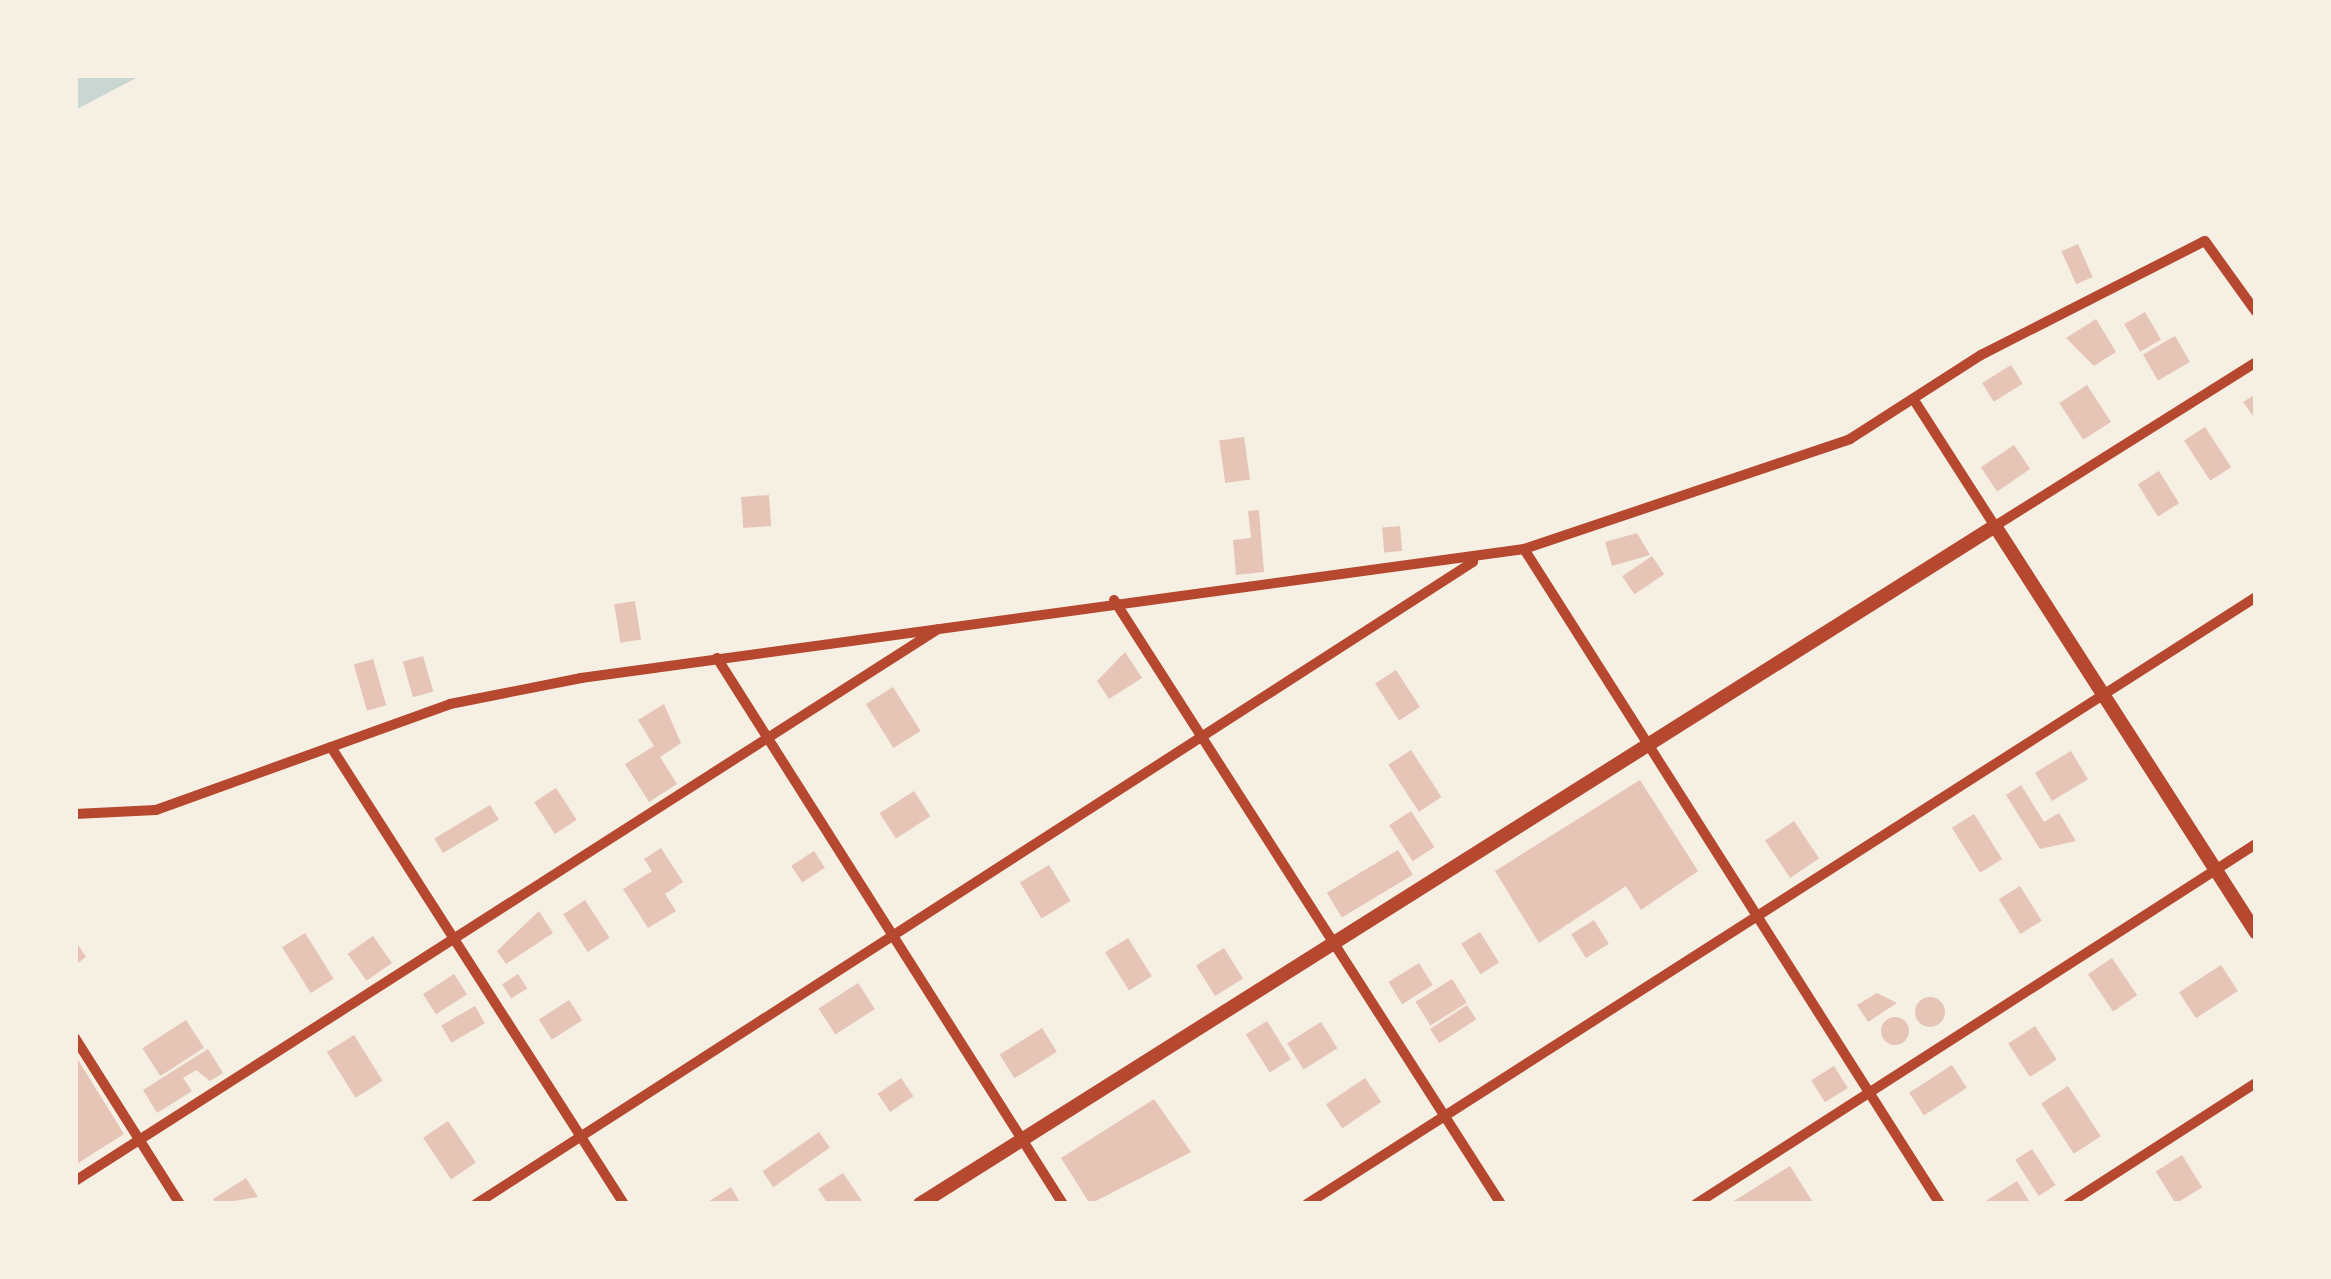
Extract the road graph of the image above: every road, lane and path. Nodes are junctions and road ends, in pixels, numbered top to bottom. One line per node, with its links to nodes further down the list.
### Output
1 (2256, 312): 3 (street)
2 (2256, 362): 4 (street)
3 (1914, 400): 4 (street); 5 (street)
4 (1995, 526): 11 (street); 14 (street)
5 (1524, 549): 6 (street); 14 (street)
6 (1476, 560): 8 (street); 13 (street)
7 (2256, 597): 11 (street)
8 (1114, 600): 9 (street); 13 (street)
9 (941, 628): 10 (street); 12 (street)
10 (717, 658): 12 (street); 15 (street)
11 (2104, 696): 18 (street); 19 (street)
12 (769, 740): 21 (street); 22 (street)
13 (1204, 740): 22 (street); 23 (street)
14 (1647, 742): 19 (street); 23 (street)
15 (332, 747): 16 (street); 21 (street)
16 (75, 814)
17 (2256, 844): 18 (street)
18 (2216, 870): 20 (street); 26 (street)
19 (1759, 919): 26 (street); 27 (street)
20 (2256, 932)
21 (454, 939): 28 (street); 30 (street)
22 (898, 939): 28 (street); 29 (street)
23 (1332, 941): 27 (street); 29 (street)
24 (75, 1038): 30 (street)
25 (2256, 1083): 41 (street)
26 (1871, 1096): 39 (street); 40 (street)
27 (1444, 1115): 37 (street); 38 (street)
28 (581, 1138): 33 (street); 34 (street)
29 (1022, 1139): 35 (street); 36 (street)
30 (139, 1140): 31 (street); 32 (street)
31 (75, 1181)
32 (180, 1204)
33 (476, 1204)
34 (624, 1204)
35 (920, 1204)
36 (1063, 1204)
37 (1307, 1204)
38 (1501, 1204)
39 (1696, 1204)
40 (1940, 1204)
41 (2068, 1204)

